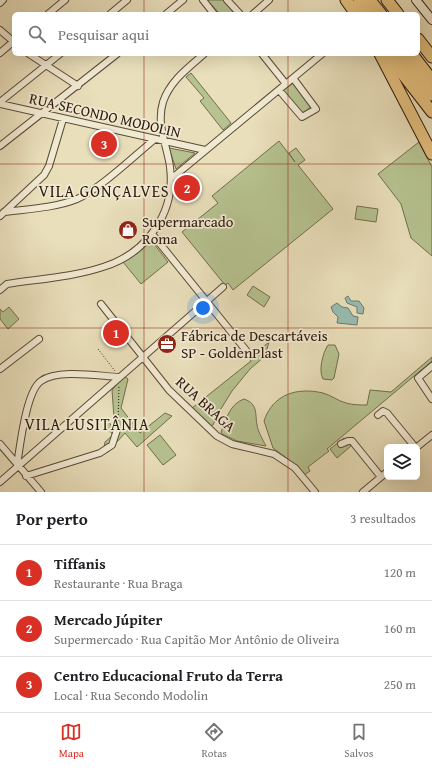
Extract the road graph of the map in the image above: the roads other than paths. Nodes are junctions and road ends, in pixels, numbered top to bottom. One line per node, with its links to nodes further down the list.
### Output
1 (3, 0): 13 (street)
2 (65, 0): 14 (street)
3 (127, 0): 15 (street)
4 (183, 0): 16 (street)
5 (203, 0): 17 (street)
6 (228, 0): 18 (street)
7 (269, 0): 19 (street)
8 (346, 0): 20 (highway)
9 (359, 0): 21 (highway)
10 (370, 0): 22 (highway)
11 (387, 0): 23 (highway)
12 (416, 0): 24 (street)
13 (0, 3)
14 (50, 12)
15 (112, 12)
16 (168, 12)
17 (212, 12)
18 (238, 12)
19 (255, 12)
20 (355, 12)
21 (368, 12)
22 (379, 12)
23 (396, 12)
24 (432, 20)
25 (0, 30): 26 (street)
26 (12, 40)
27 (420, 41): 29 (highway); 41 (highway)
28 (12, 44): 30 (street)
29 (432, 52)
30 (0, 53)
31 (32, 56): 42 (street)
32 (58, 56): 42 (street)
33 (115, 56): 46 (street)
34 (202, 56): 54 (street)
35 (264, 56): 45 (street)
36 (320, 56): 43 (street)
37 (381, 56): 57 (highway)
38 (389, 56): 50 (highway)
39 (402, 56): 48 (highway)
40 (414, 56): 44 (highway)
41 (432, 57)
42 (47, 65): 46 (street); 49 (street)
43 (293, 78): 45 (street); 47 (street)
44 (432, 80)
45 (286, 84): 47 (street)
46 (78, 86): 51 (street)
47 (279, 90): 56 (street)
48 (432, 95)
49 (0, 103): 51 (street, RUA SECONDO MODOLIN)
50 (432, 112)
51 (41, 114): 52 (street, RUA SECONDO MODOLIN); 55 (street)
52 (63, 119): 53 (street, RUA SECONDO MODOLIN); 59 (street)
53 (155, 140): 54 (street, RUA SECONDO MODOLIN); 59 (street)
54 (163, 141): 56 (street, RUA SECONDO MODOLIN); 58 (street)
55 (0, 146)
56 (205, 150): 58 (street)
57 (432, 154)
58 (171, 180): 60 (street)
59 (2, 214)
60 (153, 235): 62 (street); 65 (street)
61 (0, 281): 62 (street)
62 (7, 284): 64 (street)
63 (223, 287): 65 (street)
64 (0, 290)
65 (206, 300): 68 (street); 69 (street)
66 (101, 304): 69 (street, RUA BRAGA)
67 (39, 339): 70 (street)
68 (249, 354)
69 (143, 357): 72 (street); 87 (street, RUA BRAGA)
70 (1, 366)
71 (432, 366): 73 (street)
72 (119, 377): 81 (street); 81 (street)
73 (432, 399)
74 (378, 415): 79 (street)
75 (117, 430): 83 (street)
76 (432, 435): 80 (street)
77 (0, 444): 81 (street)
78 (341, 444): 84 (street)
79 (413, 444)
80 (420, 444)
81 (17, 465): 83 (street); 85 (street)
82 (384, 474): 84 (street)
83 (26, 476): 86 (street)
84 (381, 477): 88 (street)
85 (0, 482)
86 (41, 492)
87 (315, 492)
88 (364, 492)

